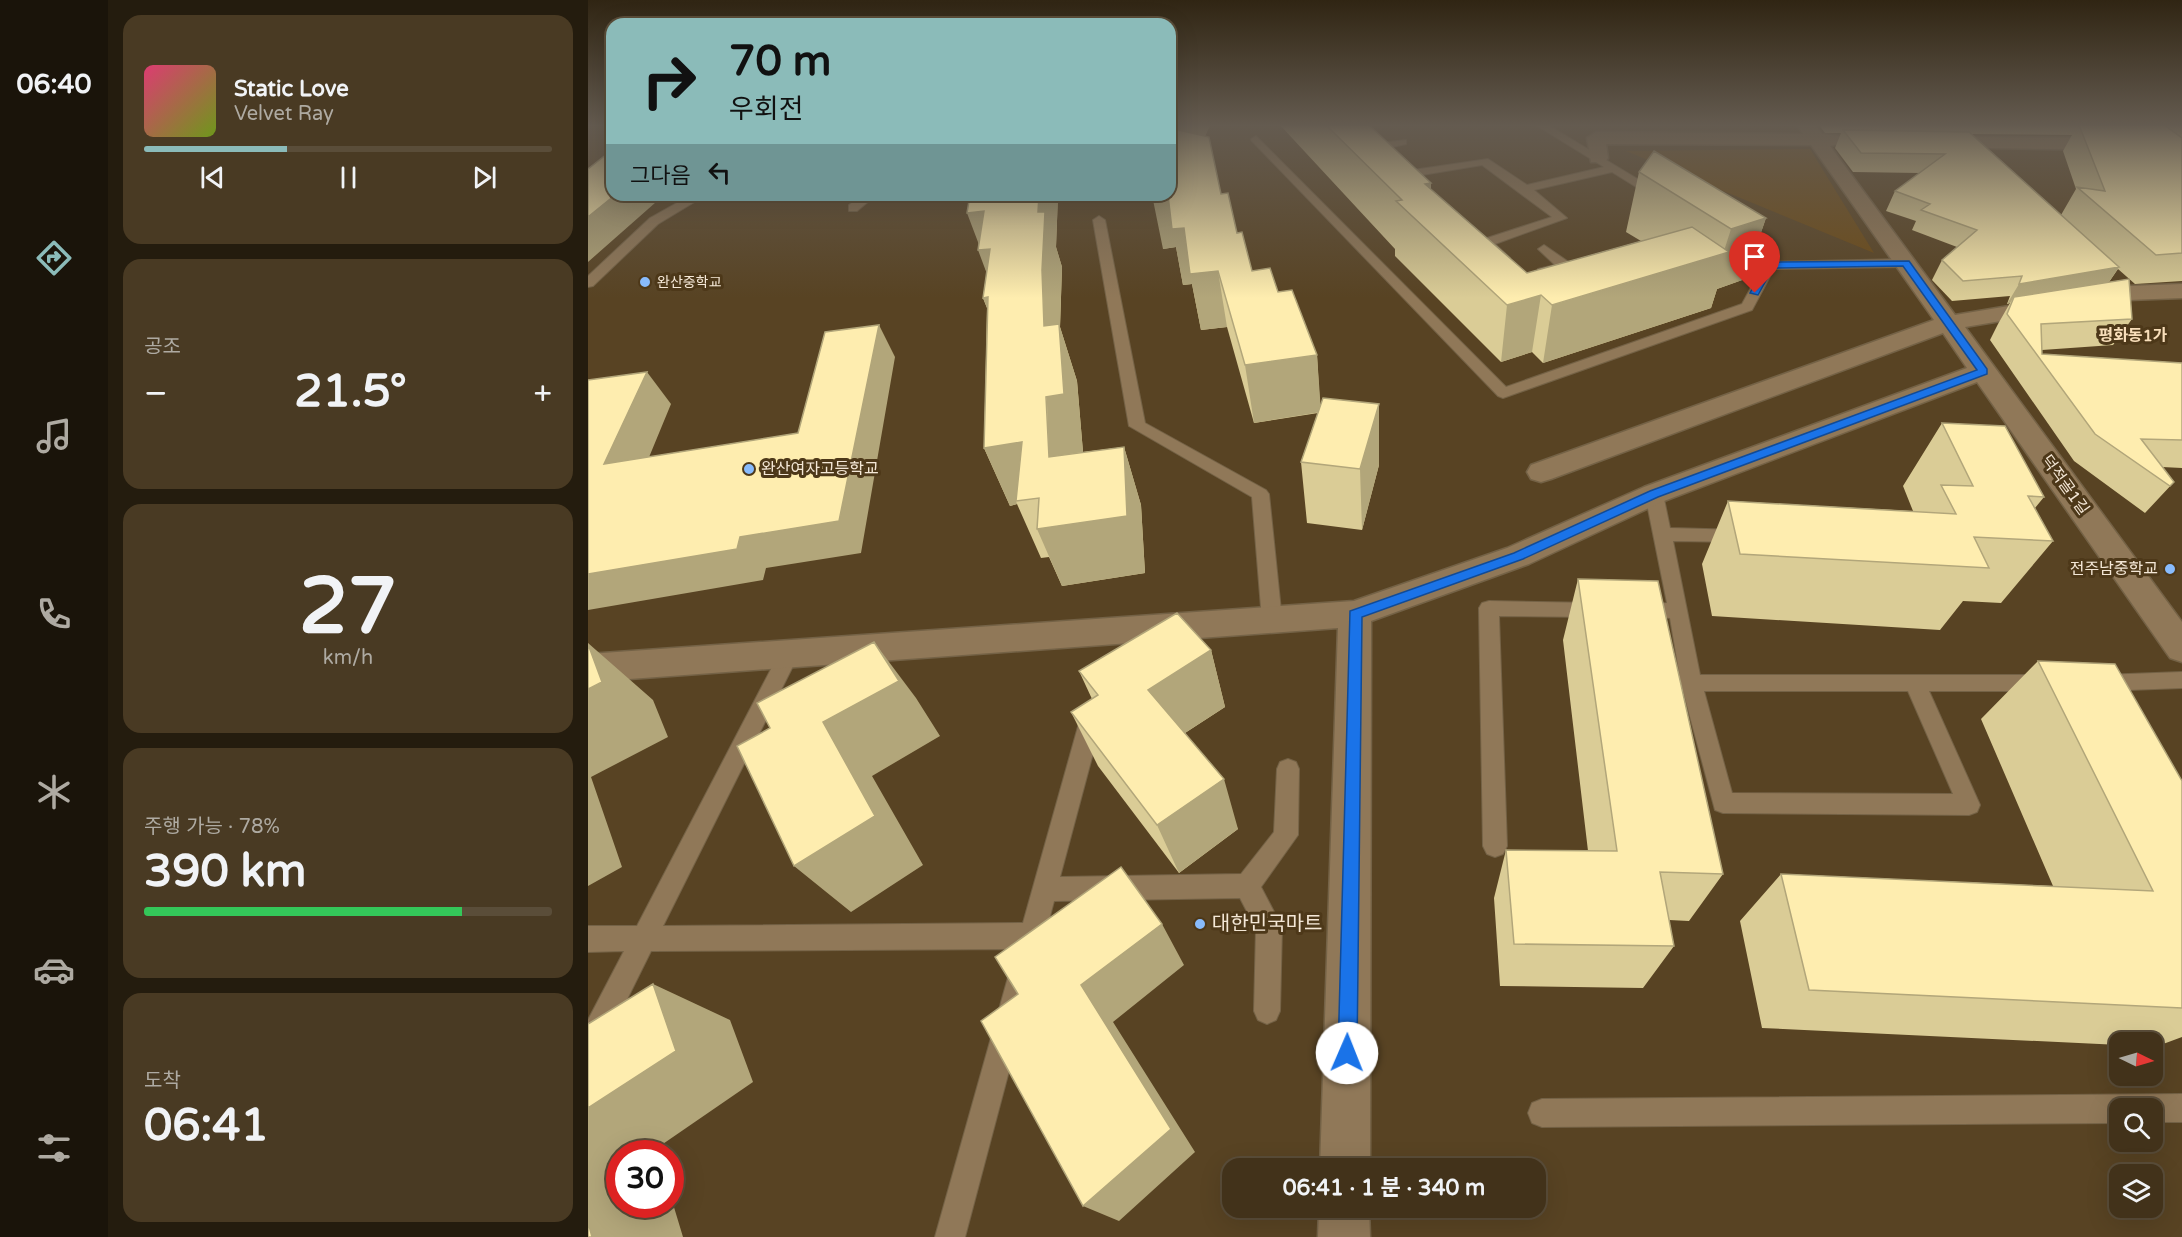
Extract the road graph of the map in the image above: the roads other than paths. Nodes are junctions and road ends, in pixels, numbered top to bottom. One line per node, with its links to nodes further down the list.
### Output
1 (1299, 183): 13 (lane)
2 (1516, 183): 6 (lane)
3 (1552, 183): 6 (lane)
4 (1639, 183): 9 (lane)
5 (1848, 183): 13 (street, 덕적골1길)
6 (1525, 189): 14 (lane)
7 (689, 201): 16 (lane)
8 (862, 201): 10 (lane)
9 (1673, 204)
10 (853, 208)
11 (1099, 220): 26 (lane)
12 (1544, 249): 15 (lane)
13 (1905, 263): 18 (street, 덕적골1길)
14 (1516, 270)
15 (1534, 274)
16 (588, 283)
17 (2182, 291): 18 (street)
18 (1948, 323): 19 (street, 덕적골1길); 20 (street)
19 (1983, 371): 21 (street); 27 (street, 덕적골1길)
20 (1541, 472)
21 (1654, 494): 22 (lane); 25 (street)
22 (1662, 534): 23 (lane); 24 (lane)
23 (1754, 536)
24 (1678, 611): 31 (lane); 39 (lane)
25 (1355, 614): 26 (street); 49 (street)
26 (1272, 620): 28 (street)
27 (2182, 648)
28 (789, 654): 29 (street); 44 (lane)
29 (588, 668)
30 (2182, 680): 34 (lane)
31 (1691, 683): 35 (lane); 35 (lane)
32 (2057, 683): 35 (lane)
33 (2081, 683): 34 (lane)
34 (2116, 683): 36 (lane)
35 (1915, 684)
36 (2128, 702)
37 (1094, 710): 41 (lane)
38 (1288, 769): 40 (lane)
39 (1496, 846)
40 (1247, 886): 41 (lane); 45 (lane)
41 (1045, 889): 42 (lane)
42 (1032, 936): 44 (lane); 51 (lane)
43 (588, 939): 44 (lane)
44 (645, 939): 46 (lane)
45 (1267, 1011)
46 (588, 1048)
47 (2182, 1108): 48 (lane)
48 (1542, 1113)
49 (1345, 1158)
50 (1344, 1218): 52 (street)
51 (950, 1237)
52 (1344, 1237)

